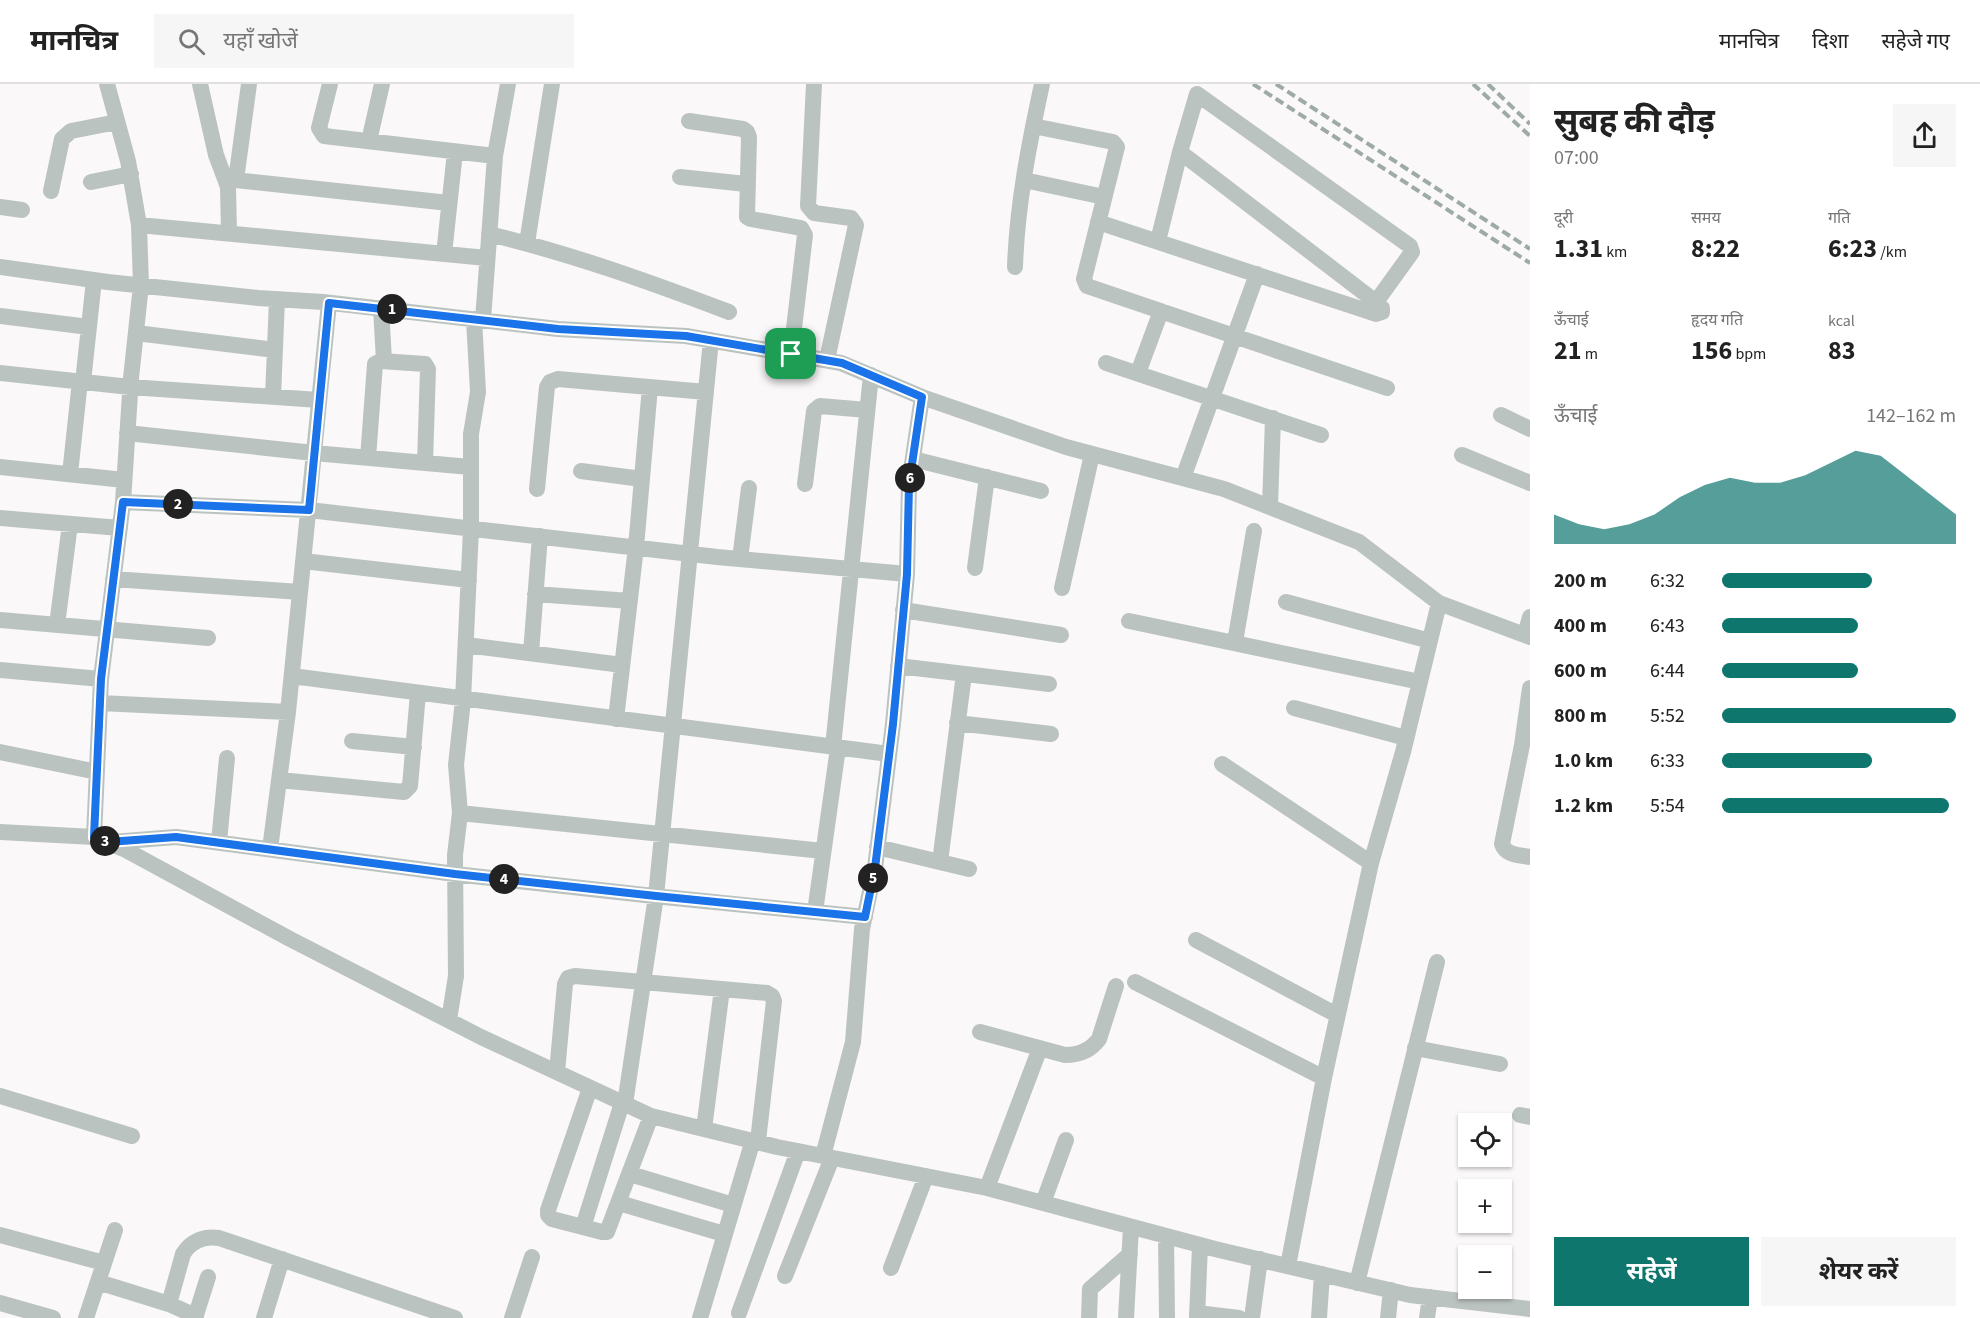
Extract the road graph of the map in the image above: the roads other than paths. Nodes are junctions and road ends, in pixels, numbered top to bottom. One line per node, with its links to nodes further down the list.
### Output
1 (107, 84): 11 (street)
2 (200, 84): 19 (street)
3 (249, 84): 19 (street)
4 (330, 84): 13 (street)
5 (382, 84): 13 (street)
6 (508, 84): 16 (street)
7 (552, 84): 33 (street)
8 (814, 84): 55 (street)
9 (1042, 84): 12 (street)
10 (689, 121): 22 (street)
11 (117, 122): 17 (street); 23 (street)
12 (1033, 126): 20 (street); 24 (street)
13 (369, 141): 14 (street)
14 (456, 152): 16 (street); 25 (street)
15 (1180, 152): 32 (street); 42 (street); 42 (street)
16 (495, 156): 31 (street)
17 (131, 174): 21 (street); 29 (street)
18 (680, 177): 22 (street)
19 (231, 179): 25 (street); 30 (street)
20 (1024, 180): 24 (street); 37 (street)
21 (91, 182)
22 (747, 184): 54 (street)
23 (51, 191)
24 (1104, 197): 28 (street)
25 (449, 203): 34 (street)
26 (0, 207): 27 (street)
27 (22, 210)
28 (1098, 222): 32 (street); 45 (street)
29 (139, 225): 30 (street); 40 (street)
30 (229, 233): 34 (street)
31 (489, 234): 33 (street); 35 (street)
32 (1158, 241): 38 (street)
33 (527, 243): 46 (street)
34 (444, 254): 35 (street)
35 (487, 258): 48 (street)
36 (0, 267): 39 (street)
37 (1015, 267)
38 (1257, 274): 42 (street); 51 (street)
39 (94, 280): 40 (street); 49 (street)
40 (141, 285): 41 (street); 50 (street)
41 (278, 299): 43 (street); 53 (street)
42 (1376, 302)
43 (329, 303): 44 (street); 69 (street)
44 (381, 308): 48 (street); 56 (street)
45 (1161, 311): 51 (street); 59 (street)
46 (729, 312)
47 (0, 316): 49 (street)
48 (478, 319): 52 (street); 83 (street)
49 (89, 327): 61 (street)
50 (136, 333): 53 (street); 62 (street)
51 (1234, 336): 64 (street); 68 (street)
52 (711, 340): 54 (street); 65 (street)
53 (275, 350): 66 (street)
54 (791, 354): 55 (street)
55 (827, 360): 60 (street)
56 (384, 361): 79 (street); 81 (street)
57 (1106, 363): 59 (street)
58 (0, 373): 61 (street)
59 (1138, 373): 68 (street)
60 (871, 375): 67 (street); 70 (street)
61 (82, 382): 62 (street); 85 (street)
62 (130, 387): 66 (street); 74 (street)
63 (650, 387): 65 (street); 89 (street); 93 (street)
64 (1387, 388)
65 (706, 392): 105 (street)
66 (273, 397): 69 (street)
67 (922, 397): 77 (street); 80 (street)
68 (1212, 398): 72 (street); 87 (street)
69 (319, 400): 76 (street)
70 (867, 410): 91 (street); 109 (street)
71 (1501, 416): 73 (street)
72 (1273, 418): 75 (street); 96 (street)
73 (1530, 429)
74 (127, 433): 76 (street); 88 (street)
75 (1321, 435)
76 (314, 453): 79 (street); 97 (street)
77 (1092, 454): 87 (street); 113 (street)
78 (1462, 455): 90 (street)
79 (368, 458): 81 (street)
80 (913, 459): 86 (street); 110 (street)
81 (425, 463): 83 (street)
82 (0, 467): 85 (street)
83 (470, 467): 101 (street)
84 (581, 471): 89 (street)
85 (70, 474): 88 (street)
86 (987, 477): 94 (street); 108 (street)
87 (1184, 478): 96 (street)
88 (124, 480): 95 (street)
89 (642, 480): 104 (street)
90 (1530, 483)
91 (805, 484)
92 (749, 488): 106 (street)
93 (537, 489)
94 (1041, 491)
95 (123, 502): 97 (street); 100 (street)
96 (1270, 507): 118 (street)
97 (309, 510): 101 (street); 107 (street)
98 (0, 518): 99 (street)
99 (70, 524): 100 (street); 123 (street)
100 (120, 528): 111 (street)
101 (471, 529): 103 (street); 112 (street)
102 (1254, 531): 129 (street)
103 (540, 536): 104 (street); 115 (street)
104 (636, 547): 105 (street); 116 (street)
105 (689, 554): 106 (street); 148 (street)
106 (740, 559): 109 (street)
107 (303, 561): 112 (street); 114 (street)
108 (975, 568)
109 (850, 569): 110 (street); 153 (street)
110 (907, 574): 119 (street)
111 (113, 579): 114 (street); 124 (street)
112 (469, 580): 130 (street)
113 (1062, 588)
114 (300, 592): 136 (street)
115 (535, 594): 116 (street); 131 (street)
116 (630, 602): 132 (street)
117 (1286, 602): 128 (street)
118 (1439, 603): 126 (street); 128 (street)
119 (903, 610): 125 (street); 133 (street)
120 (1530, 617): 126 (street)
121 (0, 620): 123 (street)
122 (1129, 621): 129 (street)
123 (57, 625): 124 (street)
124 (107, 629): 127 (street); 137 (street)
125 (1061, 635)
126 (1527, 636)
127 (208, 638)
128 (1430, 641): 138 (street)
129 (1235, 642): 138 (street)
130 (466, 645): 131 (street); 142 (street)
131 (531, 653): 132 (street)
132 (622, 665): 146 (street)
133 (898, 666): 135 (street); 155 (street)
134 (0, 670): 137 (street)
135 (964, 674): 139 (street); 147 (street)
136 (292, 675): 141 (street); 145 (street)
137 (101, 679): 143 (street)
138 (1420, 682): 150 (street)
139 (1049, 684)
140 (1530, 688): 159 (street)
141 (418, 693): 142 (street); 152 (street)
142 (463, 700): 146 (street); 161 (street)
143 (100, 703): 145 (street); 158 (street)
144 (1294, 708): 150 (street)
145 (288, 712): 160 (street)
146 (616, 719): 148 (street)
147 (957, 723): 149 (street); 170 (street)
148 (673, 726): 153 (street); 163 (street)
149 (1051, 734)
150 (1406, 738): 171 (street)
151 (352, 741): 152 (street)
152 (414, 747): 160 (street)
153 (836, 747): 155 (street); 168 (street)
154 (0, 752): 158 (street)
155 (889, 754): 166 (street)
156 (227, 758): 165 (street)
157 (1222, 764): 171 (street)
158 (97, 772): 164 (street)
159 (1523, 778): 169 (street)
160 (279, 780): 167 (street)
161 (460, 813): 163 (street); 173 (street)
162 (0, 832): 164 (street)
163 (661, 834): 168 (street); 174 (street)
164 (101, 840): 165 (street); 184 (street)
165 (219, 842): 167 (street)
166 (877, 847): 170 (street); 176 (street)
167 (270, 849): 173 (street)
168 (823, 852): 175 (street)
169 (1530, 858)
170 (940, 862): 172 (street)
171 (1371, 863): 183 (street)
172 (969, 869)
173 (455, 874): 174 (street); 184 (street)
174 (656, 896): 175 (street); 179 (street)
175 (814, 912): 176 (street)
176 (865, 917): 200 (street)
177 (1196, 940): 183 (street)
178 (1437, 962): 187 (street)
179 (643, 982): 182 (street); 189 (street); 193 (street)
180 (1135, 982): 190 (street)
181 (1116, 986): 186 (street)
182 (722, 989): 195 (street); 198 (street)
183 (1337, 1015): 190 (street)
184 (449, 1020): 189 (street)
185 (980, 1032): 186 (street)
186 (1040, 1048): 203 (street)
187 (1415, 1048): 188 (street); 225 (street)
188 (1500, 1064)
189 (557, 1072): 191 (street)
190 (1324, 1078): 219 (street)
191 (590, 1088): 193 (street); 207 (street)
192 (0, 1096): 196 (street)
193 (624, 1104): 194 (street); 207 (street)
194 (651, 1116): 195 (street); 201 (street)
195 (704, 1129): 198 (street)
196 (132, 1136)
197 (1066, 1140): 205 (street)
198 (755, 1141): 199 (street); 206 (street)
199 (798, 1151): 200 (street); 233 (street)
200 (827, 1157): 202 (street); 222 (street)
201 (630, 1174): 204 (street); 206 (street)
202 (926, 1176): 203 (street); 220 (street)
203 (987, 1188): 205 (street)
204 (619, 1203): 207 (street); 211 (street)
205 (1043, 1203): 208 (street)
206 (733, 1206): 211 (street)
207 (583, 1227)
208 (1131, 1227): 212 (street); 214 (street)
209 (115, 1230): 218 (street)
210 (0, 1234): 218 (street)
211 (724, 1234): 242 (street)
212 (1166, 1236): 213 (street); 245 (street)
213 (1200, 1245): 217 (street); 235 (street)
214 (1130, 1254): 243 (street); 244 (street)
215 (532, 1257): 241 (street)
216 (282, 1259): 229 (street); 234 (street); 239 (street)
217 (1260, 1260): 219 (street); 247 (street)
218 (104, 1263): 224 (street)
219 (1288, 1266): 221 (street)
220 (891, 1268)
221 (1322, 1274): 225 (street); 248 (street)
222 (785, 1276)
223 (207, 1277): 236 (street)
224 (98, 1282): 229 (street); 238 (street)
225 (1357, 1282): 226 (street)
226 (1391, 1290): 227 (street); 249 (street)
227 (1430, 1297): 231 (street); 250 (street)
228 (0, 1303): 237 (street)
229 (169, 1304): 236 (street)
230 (1530, 1309): 232 (street)
231 (1482, 1311): 232 (street)
232 (1503, 1312)
233 (739, 1313)
234 (438, 1315): 240 (street)
235 (1197, 1316): 246 (street)
236 (196, 1317)
237 (54, 1318)
238 (86, 1318)
239 (264, 1318)
240 (455, 1318)
241 (512, 1318)
242 (700, 1318)
243 (1089, 1318)
244 (1126, 1318)
245 (1167, 1318)
246 (1239, 1318)
247 (1252, 1318)
248 (1319, 1318)
249 (1388, 1318)
250 (1427, 1318)

